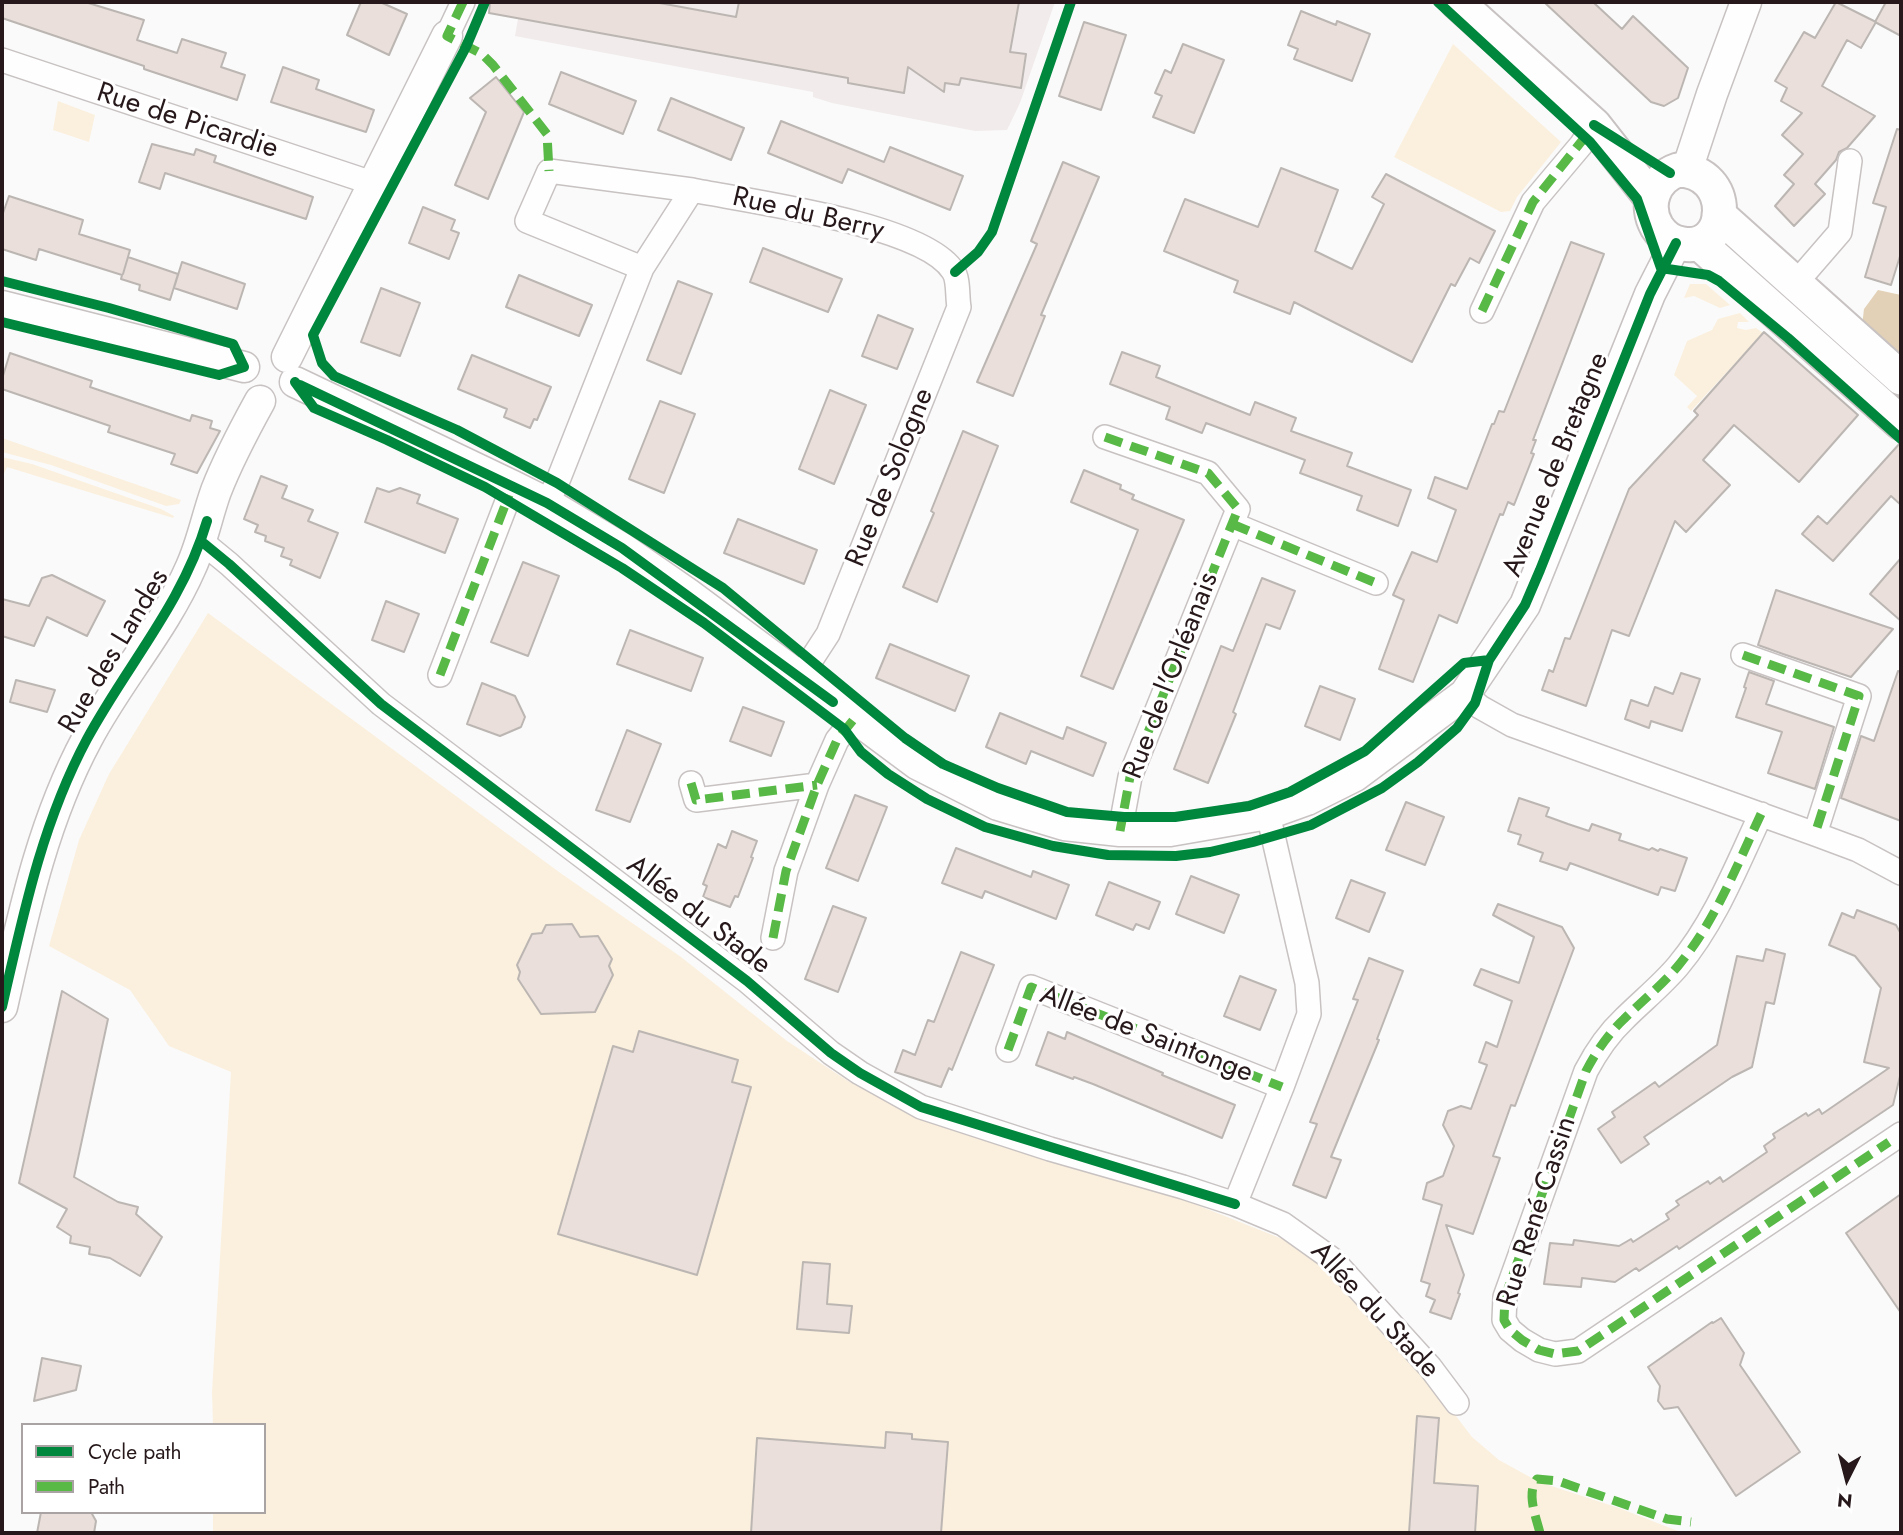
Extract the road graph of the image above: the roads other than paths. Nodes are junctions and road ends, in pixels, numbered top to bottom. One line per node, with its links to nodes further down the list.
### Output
1 (463, 2): 4 (street)
2 (1457, 2): 6 (main road)
3 (1746, 2): 8 (street)
4 (447, 36): 9 (street)
5 (2, 60): 9 (street, Rue de Picardie)
6 (1594, 125): 8 (main road); 17 (street)
7 (1850, 161): 15 (street)
8 (1670, 181): 11 (main road); 12 (main road)
9 (372, 183): 19 (street)
10 (692, 190): 13 (street, Rue du Berry); 13 (street, Rue du Berry); 14 (street, Rue du Berry)
11 (1718, 215): 12 (main road); 15 (main road)
12 (1688, 243): 22 (main road); 32 (street, Avenue de Bretagne)
13 (642, 268): 25 (street, Rue du Berry)
14 (955, 272): 31 (street, Rue de Sologne)
15 (1795, 284): 20 (main road)
16 (2, 306): 18 (street)
17 (1482, 311)
18 (244, 367): 19 (street); 21 (street)
19 (291, 370): 21 (street); 24 (street, Avenue de Bretagne)
20 (1901, 378)
21 (260, 401): 27 (street, Rue des Landes)
22 (1901, 423)
23 (1105, 437): 26 (street)
24 (513, 486): 25 (street, Avenue de Bretagne); 30 (street)
25 (547, 503): 31 (street, Avenue de Bretagne)
26 (1232, 524): 28 (street); 38 (street, Rue de l'Orléanais)
27 (201, 541): 42 (street, Rue des Landes); 46 (street, Allée du Stade)
28 (1376, 583)
29 (1743, 655): 39 (street)
30 (440, 675)
31 (800, 677): 33 (street, Avenue de Bretagne)
32 (1465, 694): 36 (street, Avenue de Bretagne); 37 (street)
33 (854, 719): 35 (street); 38 (street, Avenue de Bretagne)
34 (691, 783): 35 (street)
35 (817, 785): 41 (street)
36 (1268, 814): 38 (street, Avenue de Bretagne); 44 (street)
37 (1761, 814): 39 (street); 45 (street, Rue René Cassin)
38 (1120, 831)
39 (1815, 834): 40 (street)
40 (1901, 873)
41 (773, 938)
42 (2, 1007)
43 (1008, 1050): 44 (street, Allée de Saintonge)
44 (1282, 1087): 46 (street)
45 (1895, 1138)
46 (1235, 1204): 47 (street, Allée du Stade)
47 (1457, 1403)

